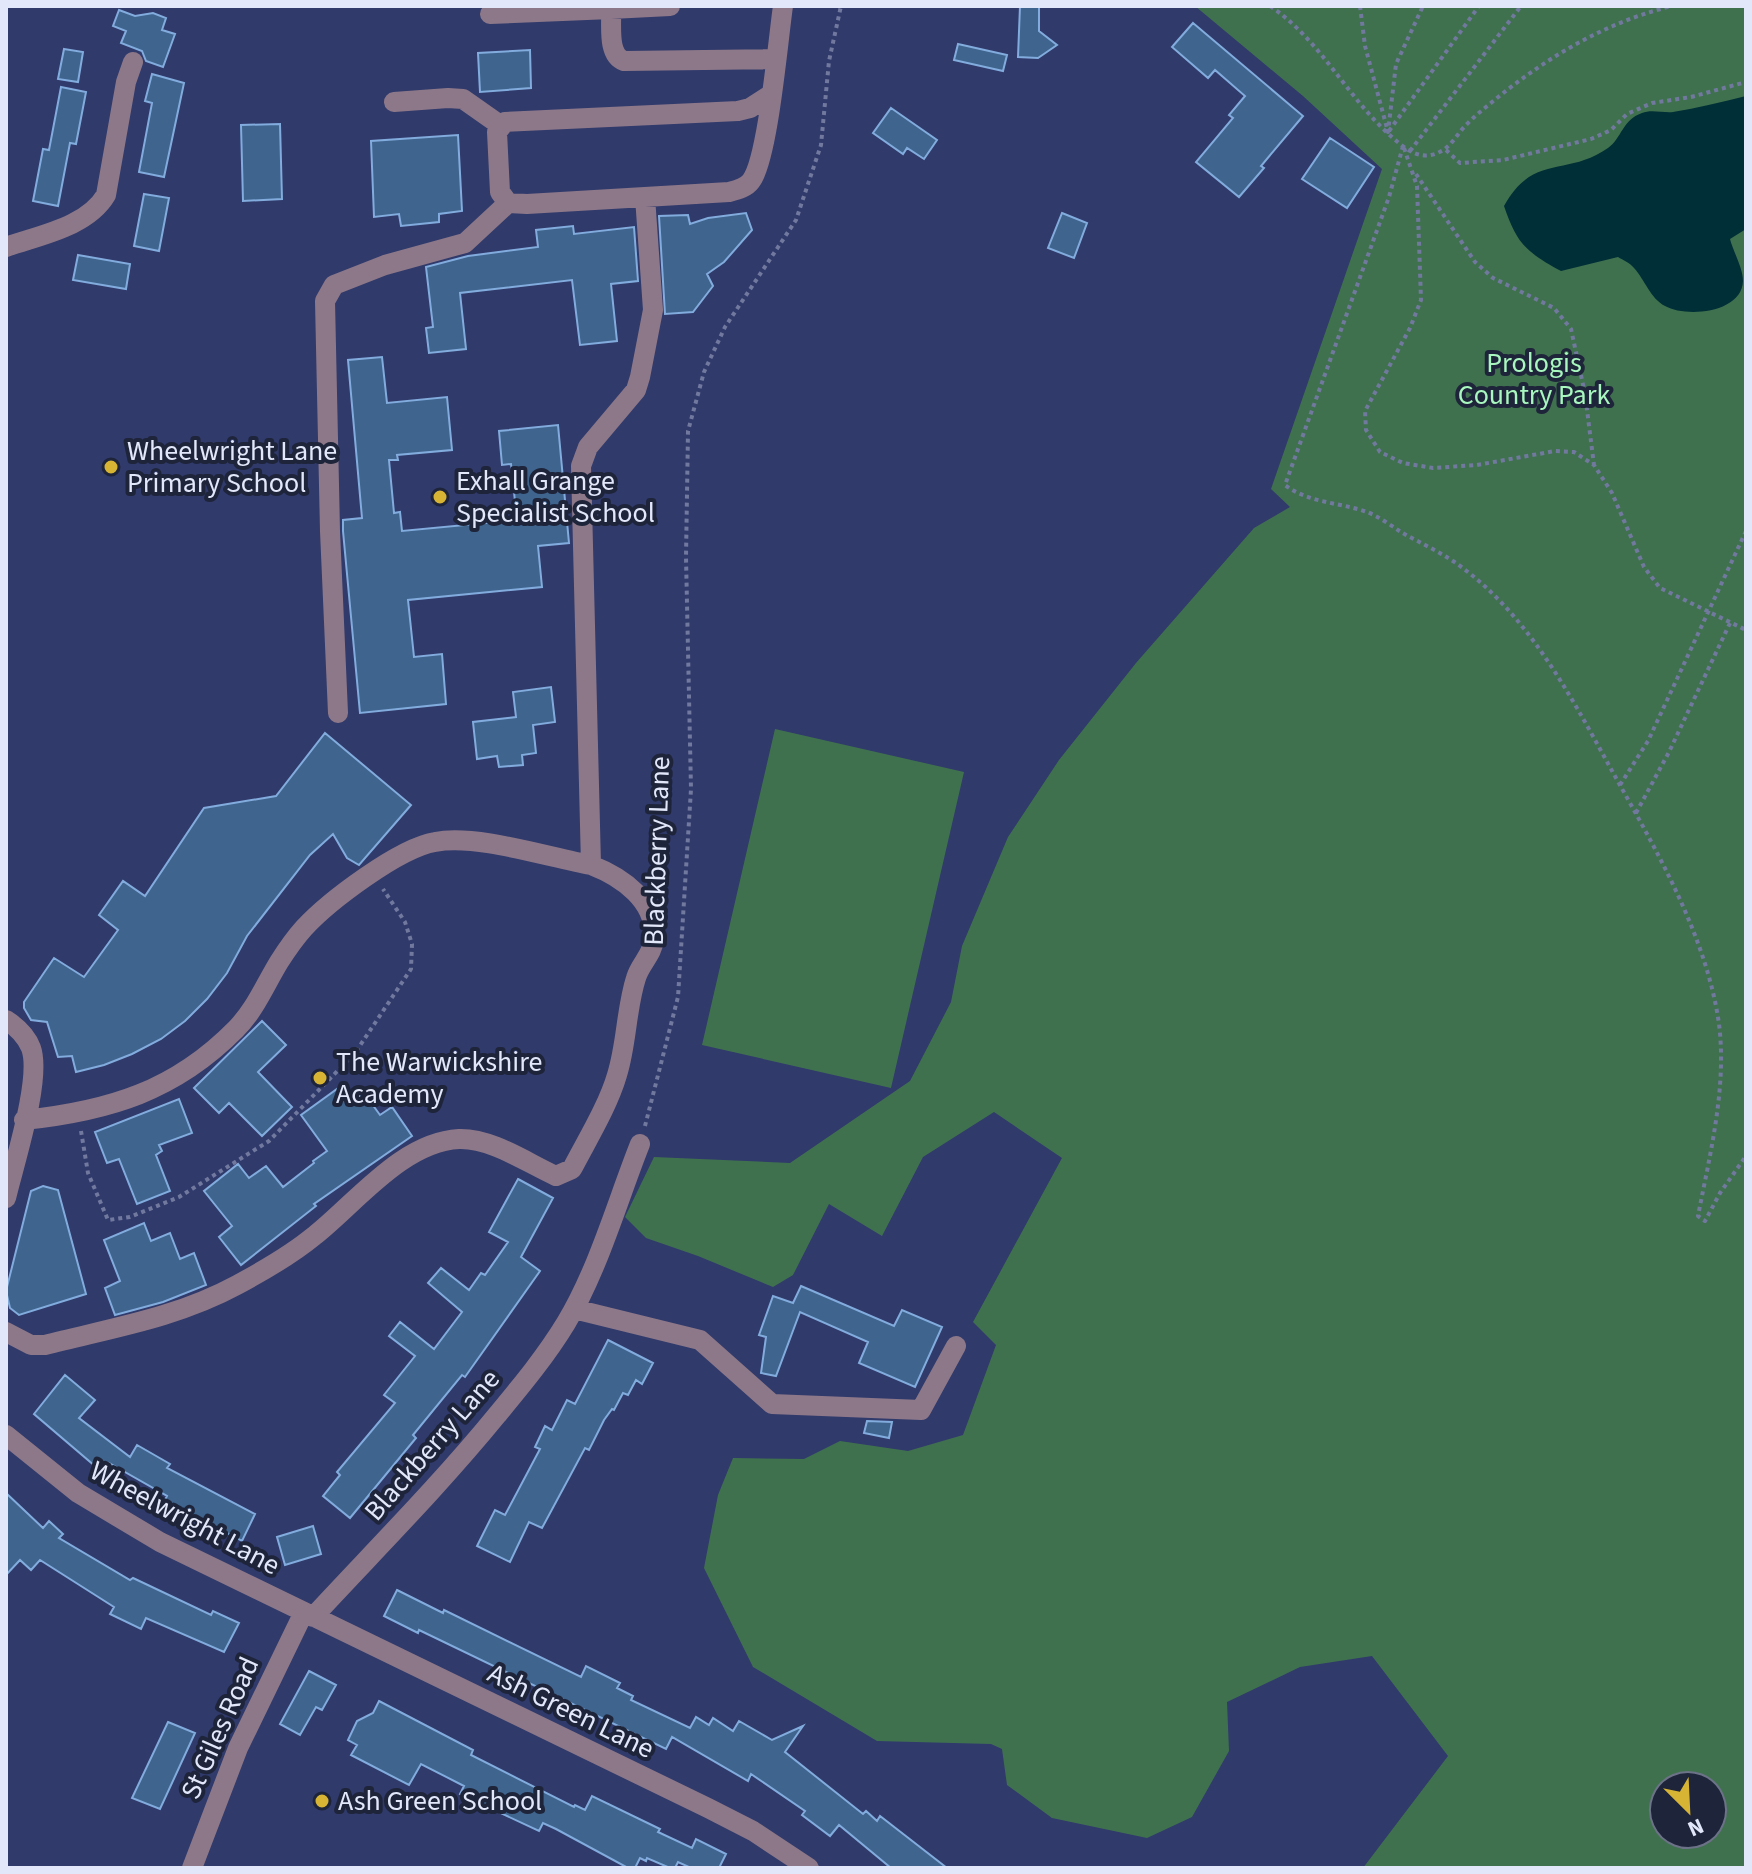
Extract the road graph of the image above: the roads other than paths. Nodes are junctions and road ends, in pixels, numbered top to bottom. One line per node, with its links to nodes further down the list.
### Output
1 (670, 6): 3 (street)
2 (783, 6): 5 (street)
3 (611, 9): 4 (street); 5 (street)
4 (490, 14)
5 (775, 59): 9 (street)
6 (133, 62): 8 (street)
7 (105, 75): 8 (street)
8 (126, 82): 14 (street)
9 (770, 95): 11 (street); 12 (street)
10 (394, 102): 11 (street)
11 (500, 125): 13 (street)
12 (645, 197): 13 (street); 16 (street)
13 (508, 203): 15 (street)
14 (6, 247)
15 (338, 713)
16 (591, 865): 18 (street); 22 (street)
17 (6, 1020): 18 (street)
18 (24, 1120): 20 (street)
19 (640, 1144): 21 (street, Blackberry Lane)
20 (6, 1198)
21 (574, 1309): 23 (street); 25 (street, Blackberry Lane)
22 (6, 1332)
23 (956, 1346)
24 (6, 1435): 25 (street, Wheelwright Lane)
25 (308, 1615): 26 (street, St Giles Road); 27 (street, Ash Green Lane)
26 (192, 1868)
27 (809, 1868)

